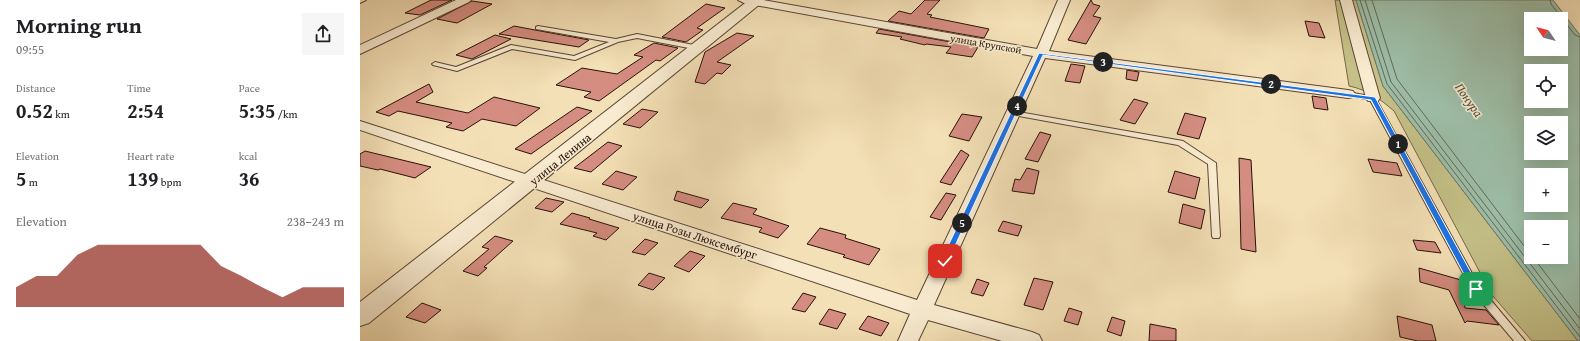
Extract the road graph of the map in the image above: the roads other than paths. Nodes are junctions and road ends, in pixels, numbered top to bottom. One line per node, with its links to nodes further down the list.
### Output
1 (363, 0): 5 (lane)
2 (465, 0): 10 (street)
3 (1064, 0): 11 (street)
4 (1346, 0): 14 (street)
5 (360, 1)
6 (753, 1): 9 (street, улица Ленина); 11 (street, улица Крупской)
7 (538, 28): 8 (lane)
8 (616, 41): 9 (lane); 12 (lane)
9 (699, 48): 17 (street, улица Ленина)
10 (360, 50)
11 (1041, 54): 13 (street, улица Крупской); 15 (street)
12 (436, 64)
13 (1348, 94): 14 (lane)
14 (1373, 98): 23 (lane)
15 (1013, 113): 18 (lane); 19 (street)
16 (360, 125): 17 (street, улица Розы Люксембург)
17 (532, 181): 19 (street, улица Розы Люксембург); 20 (street, улица Ленина)
18 (1216, 236)
19 (922, 310): 21 (street); 22 (street, улица Розы Люксембург)
20 (360, 316)
21 (908, 341)
22 (1032, 341)
23 (1520, 341)

